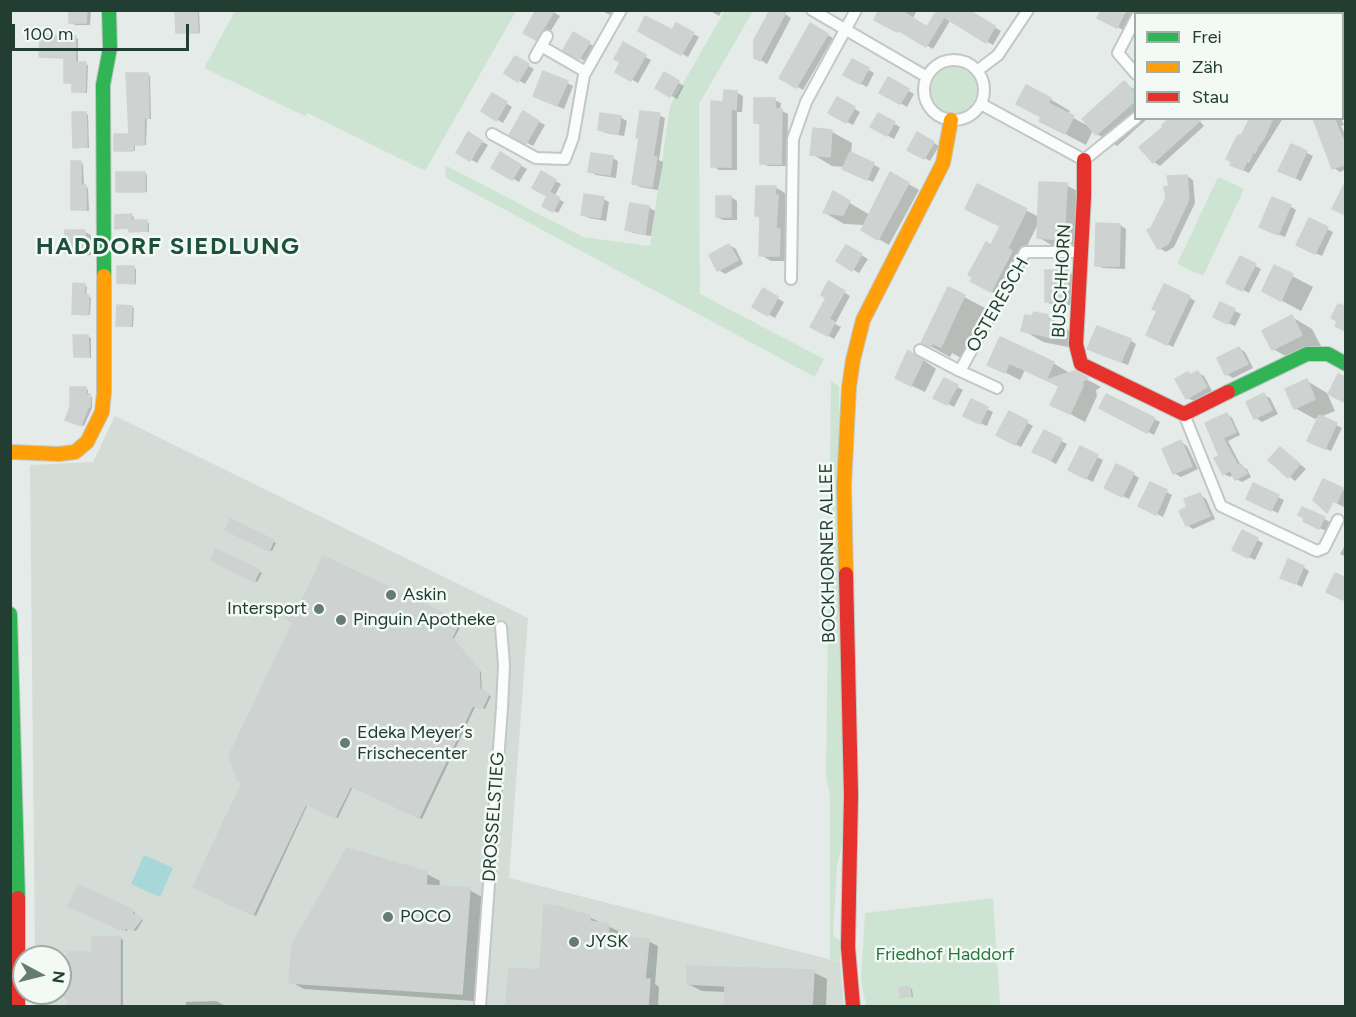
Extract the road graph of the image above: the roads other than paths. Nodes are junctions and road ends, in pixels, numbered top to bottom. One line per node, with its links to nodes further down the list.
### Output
1 (109, 10): 27 (street)
2 (621, 10): 12 (street)
3 (812, 10): 7 (street)
4 (856, 10): 7 (street)
5 (1028, 10): 11 (street)
6 (1134, 22): 13 (street)
7 (845, 30): 14 (street); 21 (street)
8 (547, 36): 9 (street)
9 (541, 46): 10 (street); 12 (street)
10 (535, 57)
11 (977, 71): 14 (street); 15 (street)
12 (586, 72): 18 (street)
13 (1134, 72)
14 (927, 77): 16 (street)
15 (981, 104): 16 (street); 19 (street)
16 (951, 120): 35 (street, BOCKHORNER ALLEE)
17 (1134, 120): 19 (street)
18 (492, 134)
19 (1084, 160): 20 (street, BUSCHHORN)
20 (1081, 252): 24 (street, OSTERESCH); 26 (street, BUSCHHORN)
21 (791, 279)
22 (920, 350): 24 (street, OSTERESCH)
23 (1346, 364): 26 (street)
24 (960, 370): 25 (street, OSTERESCH)
25 (997, 388)
26 (1184, 414): 28 (street)
27 (10, 452)
28 (1338, 520)
29 (10, 614): 31 (street)
30 (501, 627): 34 (street, DROSSELSTIEG)
31 (12, 735): 32 (street); 33 (street)
32 (10, 751)
33 (18, 1006)
34 (480, 1006)
35 (853, 1006)

